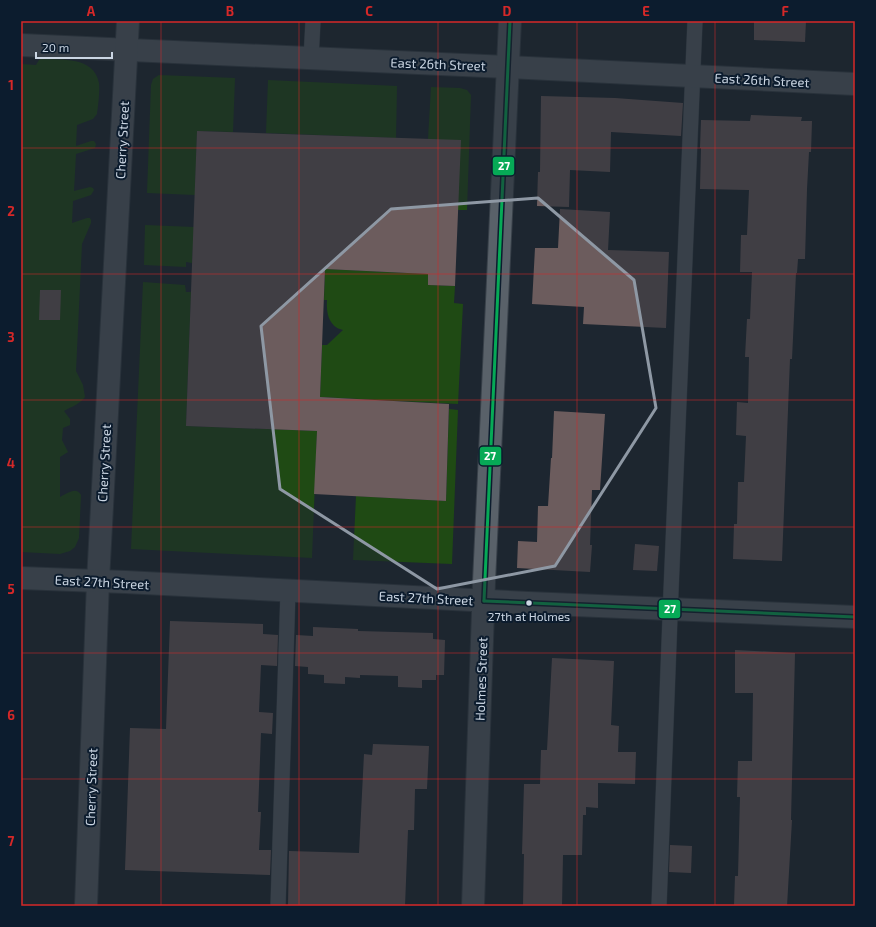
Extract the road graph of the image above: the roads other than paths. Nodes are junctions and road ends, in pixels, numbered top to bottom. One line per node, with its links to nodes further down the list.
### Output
1 (128, 21): 6 (street, Cherry Street)
2 (313, 21): 7 (lane)
3 (510, 21): 8 (street, Holmes Street)
4 (695, 21): 9 (lane)
5 (21, 45): 6 (street, East 26th Street)
6 (126, 51): 7 (street, East 26th Street); 12 (street, Cherry Street)
7 (311, 59): 8 (street, East 26th Street)
8 (508, 67): 9 (street, East 26th Street); 14 (street, Holmes Street)
9 (693, 77): 10 (street, East 26th Street); 15 (lane)
10 (855, 84)
11 (21, 578): 12 (street, East 27th Street)
12 (98, 581): 13 (street, East 27th Street); 17 (street, Cherry Street)
13 (288, 591): 14 (street, East 27th Street); 18 (lane)
14 (484, 600): 15 (street, East 27th Street); 19 (street, Holmes Street)
15 (670, 609): 16 (street, East 27th Street); 20 (lane)
16 (855, 617)
17 (86, 906)
18 (278, 906)
19 (473, 906)
20 (659, 906)

